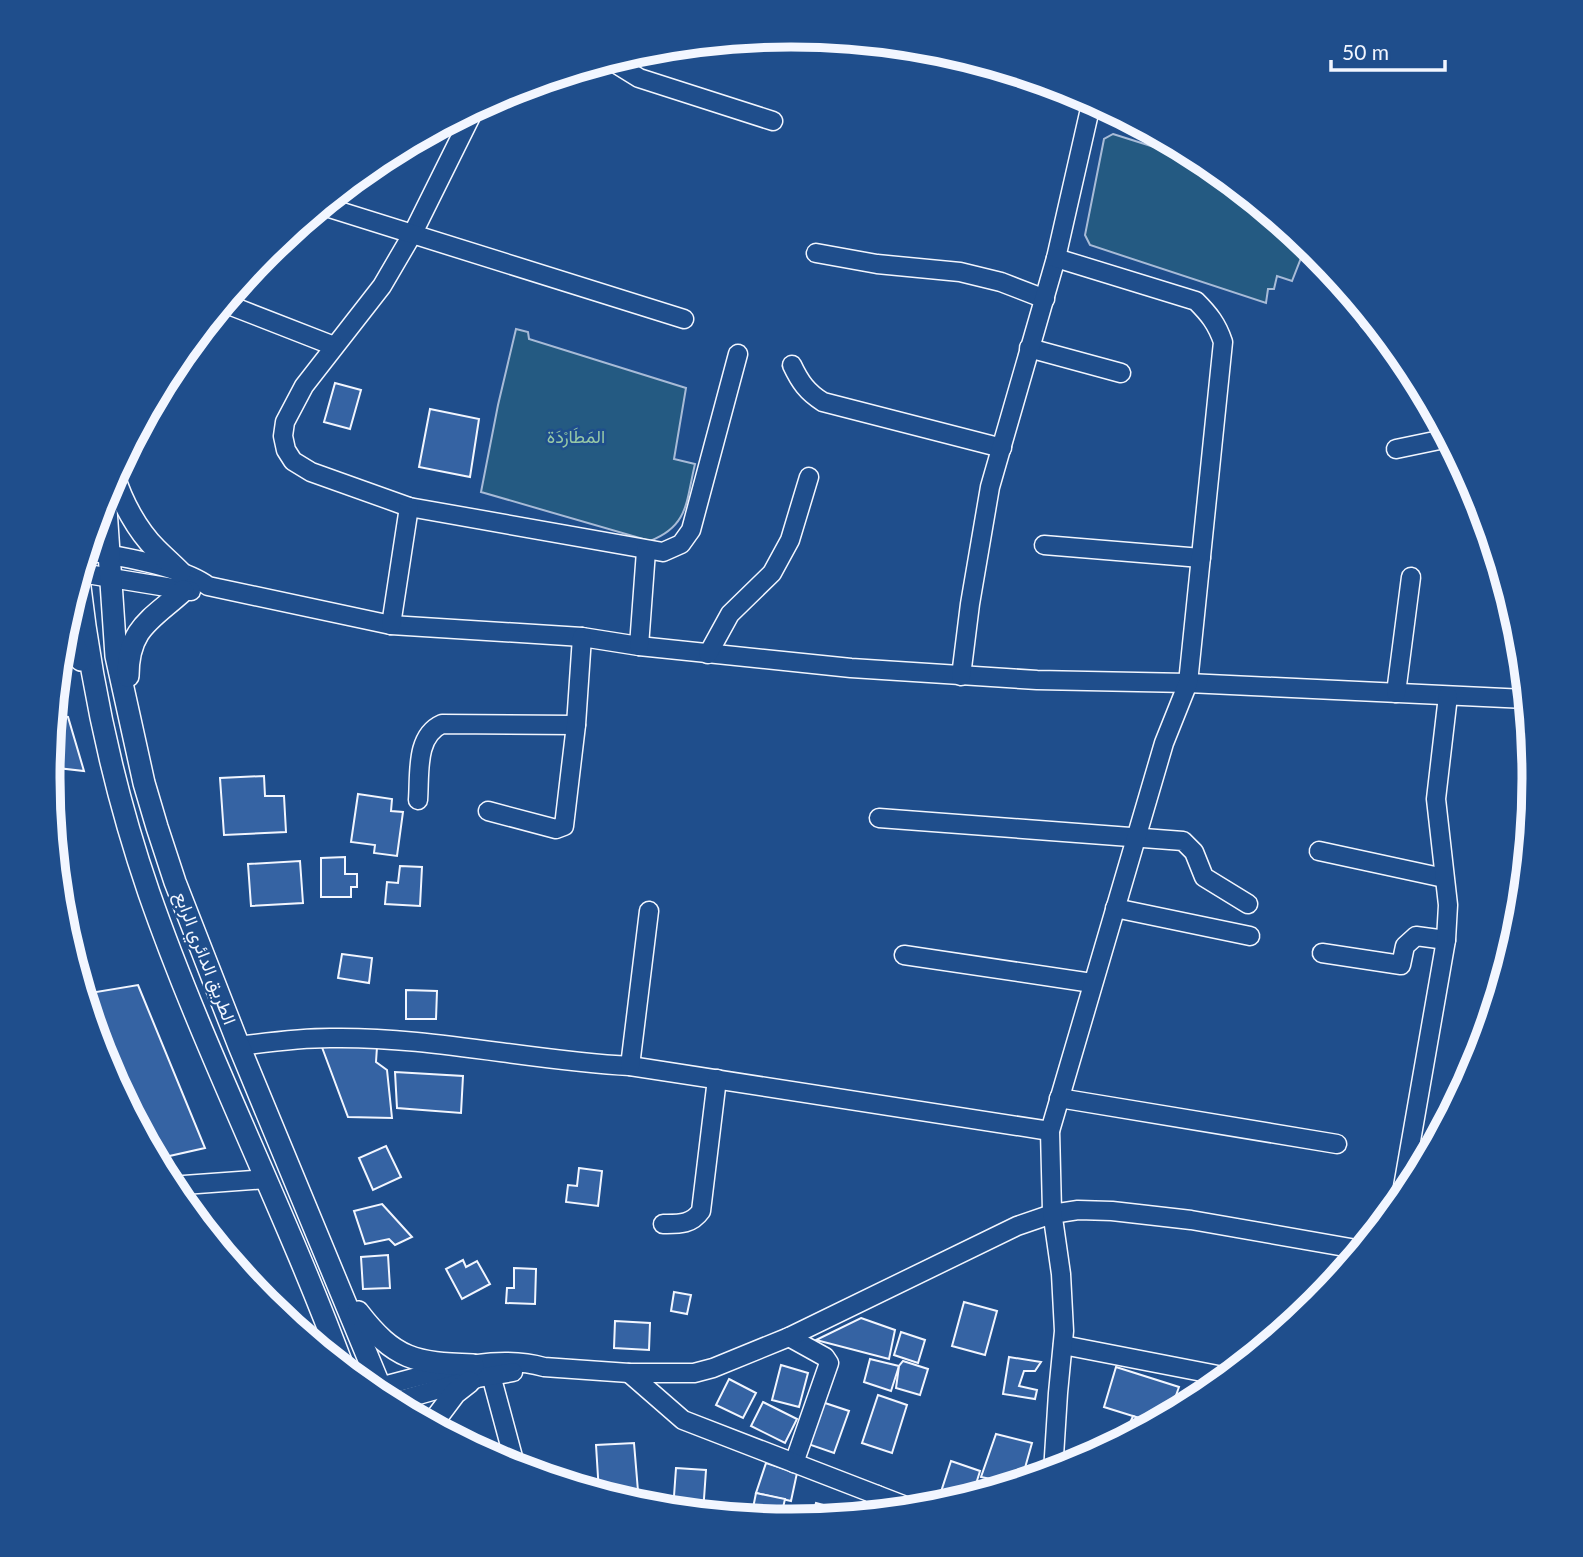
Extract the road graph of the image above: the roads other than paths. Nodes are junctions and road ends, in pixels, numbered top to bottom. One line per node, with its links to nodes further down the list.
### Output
1 (622, 67): 3 (street)
2 (1089, 111): 8 (street)
3 (773, 121)
4 (467, 123): 6 (street)
5 (333, 209): 6 (street)
6 (412, 233): 11 (street); 12 (street)
7 (816, 253): 9 (street)
8 (1056, 258): 9 (street); 28 (street)
9 (1045, 299): 13 (street)
10 (233, 306): 12 (street)
11 (684, 319)
12 (334, 346): 22 (street)
13 (1029, 348): 16 (street); 18 (street)
14 (738, 354): 25 (street)
15 (792, 365): 18 (street)
16 (1121, 373)
17 (1439, 440): 19 (street)
18 (1002, 448): 39 (street)
19 (1396, 449)
20 (809, 477): 38 (street)
21 (120, 491): 32 (main road)
22 (409, 507): 25 (street); 34 (street)
23 (107, 522): 27 (main road, الطريق الدائري الرابع)
24 (1044, 545): 28 (street)
25 (646, 551): 37 (street)
26 (96, 553): 27 (street)
27 (110, 555): 30 (main road, الطريق الدائري الرابع); 32 (street)
28 (1201, 558): 40 (street)
29 (90, 574): 30 (street)
30 (111, 578): 32 (street); 44 (main road, الطريق الدائري الرابع)
31 (1412, 578): 41 (street)
32 (181, 582): 34 (street); 44 (main road)
33 (82, 600): 45 (main road, الطريق الدائري الرابع)
34 (391, 625): 35 (street)
35 (582, 637): 37 (street); 46 (street)
36 (73, 643): 45 (main road)
37 (639, 646): 38 (street)
38 (708, 654): 39 (street)
39 (961, 676): 40 (street)
40 (1188, 683): 41 (street); 50 (street)
41 (1396, 693): 42 (street)
42 (1448, 696): 43 (street); 52 (street)
43 (1518, 699)
44 (126, 703): 61 (main road, الطريق الدائري الرابع)
45 (99, 708): 68 (main road, الطريق الدائري الرابع)
46 (576, 725): 47 (street); 48 (street)
47 (418, 800)
48 (488, 811)
49 (879, 818): 50 (street)
50 (1137, 839): 53 (street); 54 (street)
51 (1319, 851): 52 (street)
52 (1444, 878): 57 (street)
53 (1248, 904)
54 (1115, 908): 56 (street); 60 (street)
55 (649, 911): 62 (street)
56 (1250, 936)
57 (1446, 940): 58 (street); 67 (street)
58 (1322, 953)
59 (904, 955): 60 (street)
60 (1092, 983): 64 (street)
61 (239, 1046): 62 (street); 73 (main road, الطريق الدائري الرابع)
62 (630, 1066): 63 (street)
63 (717, 1079): 65 (street); 71 (street)
64 (1059, 1098): 65 (street); 66 (street)
65 (1050, 1131): 70 (street)
66 (1337, 1144)
67 (1405, 1177)
68 (266, 1179): 69 (street); 76 (main road, الطريق الدائري الرابع)
69 (183, 1185)
70 (1052, 1214): 72 (street); 74 (street); 75 (street)
71 (663, 1224)
72 (1352, 1248)
73 (337, 1284): 78 (main road); 80 (main road, الطريق الدائري الرابع)
74 (789, 1337): 77 (street); 85 (street)
75 (1063, 1345): 79 (street); 84 (street)
76 (336, 1351)
77 (629, 1373): 78 (street); 85 (street)
78 (478, 1374): 81 (street); 82 (main road); 83 (street)
79 (1215, 1375)
80 (376, 1381)
81 (394, 1392)
82 (436, 1417)
83 (510, 1453)
84 (1055, 1460)
85 (794, 1463): 86 (street)
86 (877, 1495): 87 (street); 88 (street)
87 (895, 1502)
88 (875, 1504)

